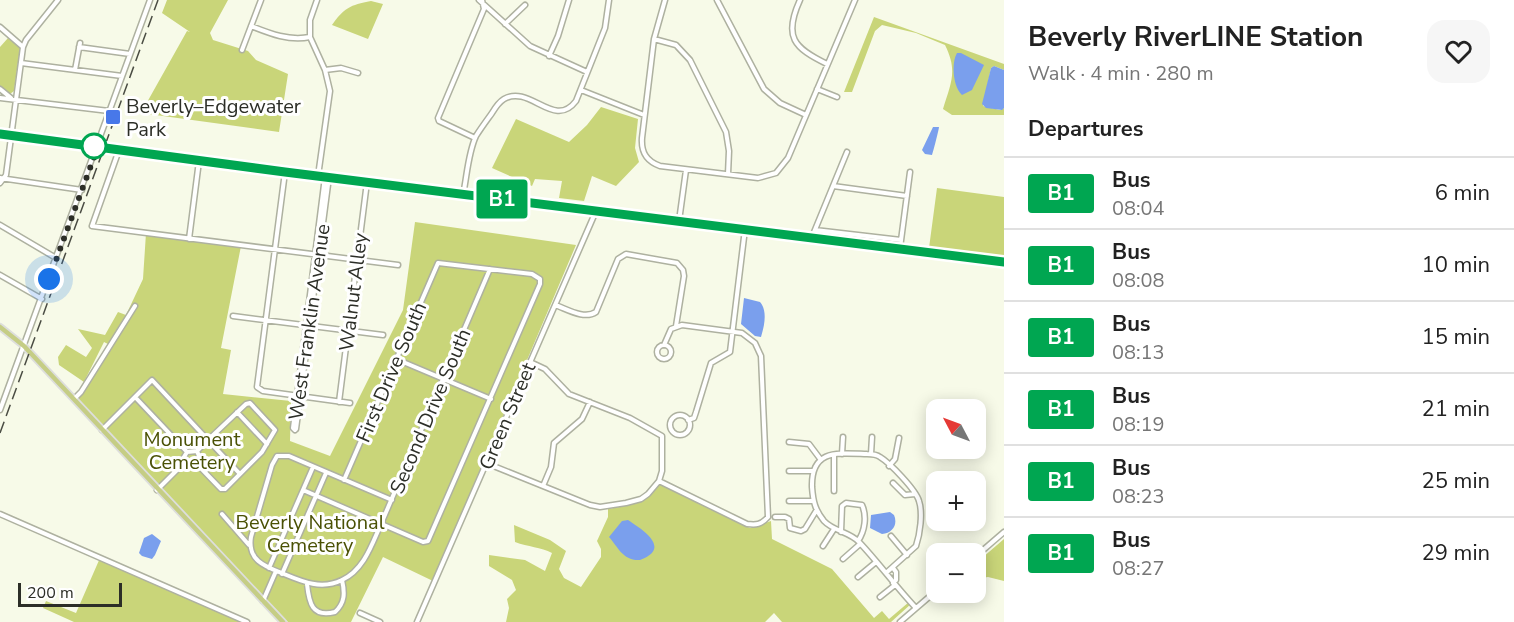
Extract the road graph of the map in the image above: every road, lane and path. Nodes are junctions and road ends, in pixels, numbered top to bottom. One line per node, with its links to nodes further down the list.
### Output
1 (58, 0): 18 (street)
2 (150, 0): 20 (street)
3 (261, 0): 14 (street)
4 (317, 0): 16 (street)
5 (570, 0): 21 (street)
6 (609, 0): 26 (street)
7 (665, 0): 17 (street)
8 (717, 0): 37 (street)
9 (800, 0): 23 (street)
10 (855, 0): 23 (street)
11 (482, 1): 13 (street); 40 (street)
12 (525, 5): 13 (street)
13 (506, 24): 21 (street)
14 (251, 26): 16 (street); 19 (street)
15 (0, 27): 18 (street)
16 (310, 37): 25 (street)
17 (654, 39): 36 (street); 48 (street)
18 (23, 47): 22 (street)
19 (242, 50)
20 (130, 54): 24 (street); 28 (street)
21 (549, 56): 26 (street)
22 (21, 63): 24 (street); 34 (street)
23 (828, 64): 30 (street)
24 (75, 70): 28 (street)
25 (325, 70): 27 (street); 49 (street)
26 (587, 72): 31 (street)
27 (358, 73)
28 (122, 76): 35 (street)
29 (0, 89): 34 (street)
30 (817, 89): 32 (street); 37 (street)
31 (580, 90): 36 (street); 40 (street)
32 (837, 97)
33 (0, 98): 34 (street)
34 (14, 99): 35 (street); 39 (street)
35 (109, 111): 41 (street)
36 (644, 115): 45 (street)
37 (806, 115): 48 (street)
38 (0, 134): 39 (street)
39 (11, 136): 41 (street); 51 (street)
40 (475, 138): 56 (street)
41 (96, 147): 42 (street); 55 (street)
42 (119, 150): 44 (street); 64 (street)
43 (847, 152): 54 (street)
44 (199, 161): 46 (street); 64 (street)
45 (686, 170): 48 (street); 59 (street)
46 (285, 172): 49 (street); 67 (street)
47 (910, 172): 57 (street)
48 (728, 174)
49 (318, 176): 50 (street)
50 (327, 177): 52 (street); 68 (street, West Franklin Avenue)
51 (2, 178): 53 (street); 55 (street)
52 (367, 182): 56 (street); 70 (street, Walnut Alley)
53 (0, 183)
54 (833, 186): 57 (street); 62 (street)
55 (82, 190): 69 (street)
56 (463, 195): 58 (street)
57 (907, 196): 65 (street)
58 (596, 211): 59 (street); 76 (street, Green Street)
59 (679, 221): 61 (street)
60 (0, 225): 69 (street)
61 (744, 229): 63 (street); 84 (street)
62 (815, 230): 63 (street); 65 (street)
63 (812, 237): 66 (street)
64 (189, 238): 67 (street)
65 (901, 240): 66 (street)
66 (900, 248): 71 (street)
67 (275, 249): 68 (street); 79 (street)
68 (317, 255): 70 (street); 80 (street, West Franklin Avenue)
69 (57, 259): 75 (street)
70 (357, 260): 72 (street); 83 (street, Walnut Alley)
71 (1004, 262)
72 (398, 265)
73 (490, 269): 88 (street, First Drive South); 90 (street, Second Drive South); 94 (street)
74 (0, 274): 75 (street)
75 (42, 299): 87 (street)
76 (555, 305): 81 (street); 89 (street, Green Street)
77 (135, 306): 93 (street)
78 (233, 316): 79 (street)
79 (265, 320): 80 (street); 91 (street)
80 (308, 326): 83 (street); 91 (street, West Franklin Avenue)
81 (676, 326): 84 (street); 86 (street)
82 (0, 327): 87 (main road)
83 (348, 331): 85 (street); 95 (street, Walnut Alley)
84 (734, 332): 100 (street); 126 (street)
85 (382, 335)
86 (664, 345)
87 (24, 346): 93 (main road); 98 (street)
88 (396, 359): 90 (street); 125 (street, First Drive South)
89 (530, 362): 96 (street); 118 (street, Green Street)
90 (443, 379): 94 (street); 134 (street, Second Drive South)
91 (299, 396): 91 (street, West Franklin Avenue); 95 (street)
92 (135, 398): 101 (street); 107 (street); 111 (street)
93 (74, 399): 101 (main road)
94 (491, 399): 141 (street)
95 (339, 402): 97 (street)
96 (590, 402): 103 (street); 128 (street)
97 (350, 404)
98 (0, 410)
99 (237, 412): 107 (street); 109 (street); 109 (street)
100 (688, 420): 102 (street); 102 (street)
101 (102, 430): 129 (main road)
102 (671, 430): 103 (street)
103 (662, 436): 126 (street)
104 (843, 437): 112 (street)
105 (872, 437): 113 (street)
106 (898, 438): 119 (street)
107 (208, 440): 110 (street); 124 (street)
108 (789, 442): 115 (street)
109 (267, 444): 124 (street)
110 (197, 451): 111 (street); 117 (street)
111 (187, 452): 116 (street)
112 (842, 454): 113 (street); 114 (street)
113 (871, 454): 119 (street)
114 (834, 455): 115 (street); 131 (street)
115 (820, 460): 122 (street)
116 (184, 463): 117 (street); 129 (street)
117 (196, 463): 124 (street)
118 (486, 463): 128 (street); 172 (street, Green Street)
119 (889, 466): 132 (street)
120 (313, 467): 123 (street); 130 (street); 145 (street)
121 (789, 471): 122 (street)
122 (812, 471): 136 (street)
123 (327, 472): 125 (street); 133 (street)
124 (240, 474)
125 (344, 480): 134 (street)
126 (659, 481): 128 (street)
127 (893, 483): 132 (street)
128 (543, 486)
129 (157, 490): 166 (main road)
130 (303, 490): 133 (street); 155 (street)
131 (834, 491)
132 (915, 494): 152 (street)
133 (316, 495): 141 (street); 159 (street)
134 (392, 500): 141 (street, Second Drive South)
135 (789, 501): 136 (street)
136 (813, 501): 137 (street)
137 (816, 511): 140 (street); 142 (street)
138 (0, 514): 169 (street)
139 (222, 514): 147 (street)
140 (775, 517)
141 (381, 524): 161 (street, Second Drive South)
142 (834, 529): 143 (street); 150 (street)
143 (841, 532): 148 (street); 148 (street)
144 (1004, 532): 151 (street)
145 (252, 534): 147 (street); 149 (street)
146 (891, 536): 152 (street)
147 (242, 537): 149 (street)
148 (859, 542): 153 (street); 154 (street)
149 (250, 545): 155 (street)
150 (823, 546)
151 (986, 548)
152 (907, 555): 156 (street)
153 (843, 559)
154 (876, 562): 158 (street); 160 (street)
155 (269, 568): 157 (street)
156 (893, 568): 158 (street); 163 (street)
157 (276, 571): 159 (street); 166 (street)
158 (886, 573): 163 (street)
159 (282, 574): 162 (street)
160 (858, 577)
161 (342, 580): 162 (street); 162 (street)
162 (307, 584)
163 (894, 584): 164 (street); 167 (street)
164 (880, 597)
165 (926, 600): 167 (street)
166 (263, 602): 170 (main road)
167 (916, 608): 173 (street)
168 (360, 613): 171 (street)
169 (248, 622)
170 (283, 622)
171 (380, 622)
172 (417, 622)
173 (900, 622)

